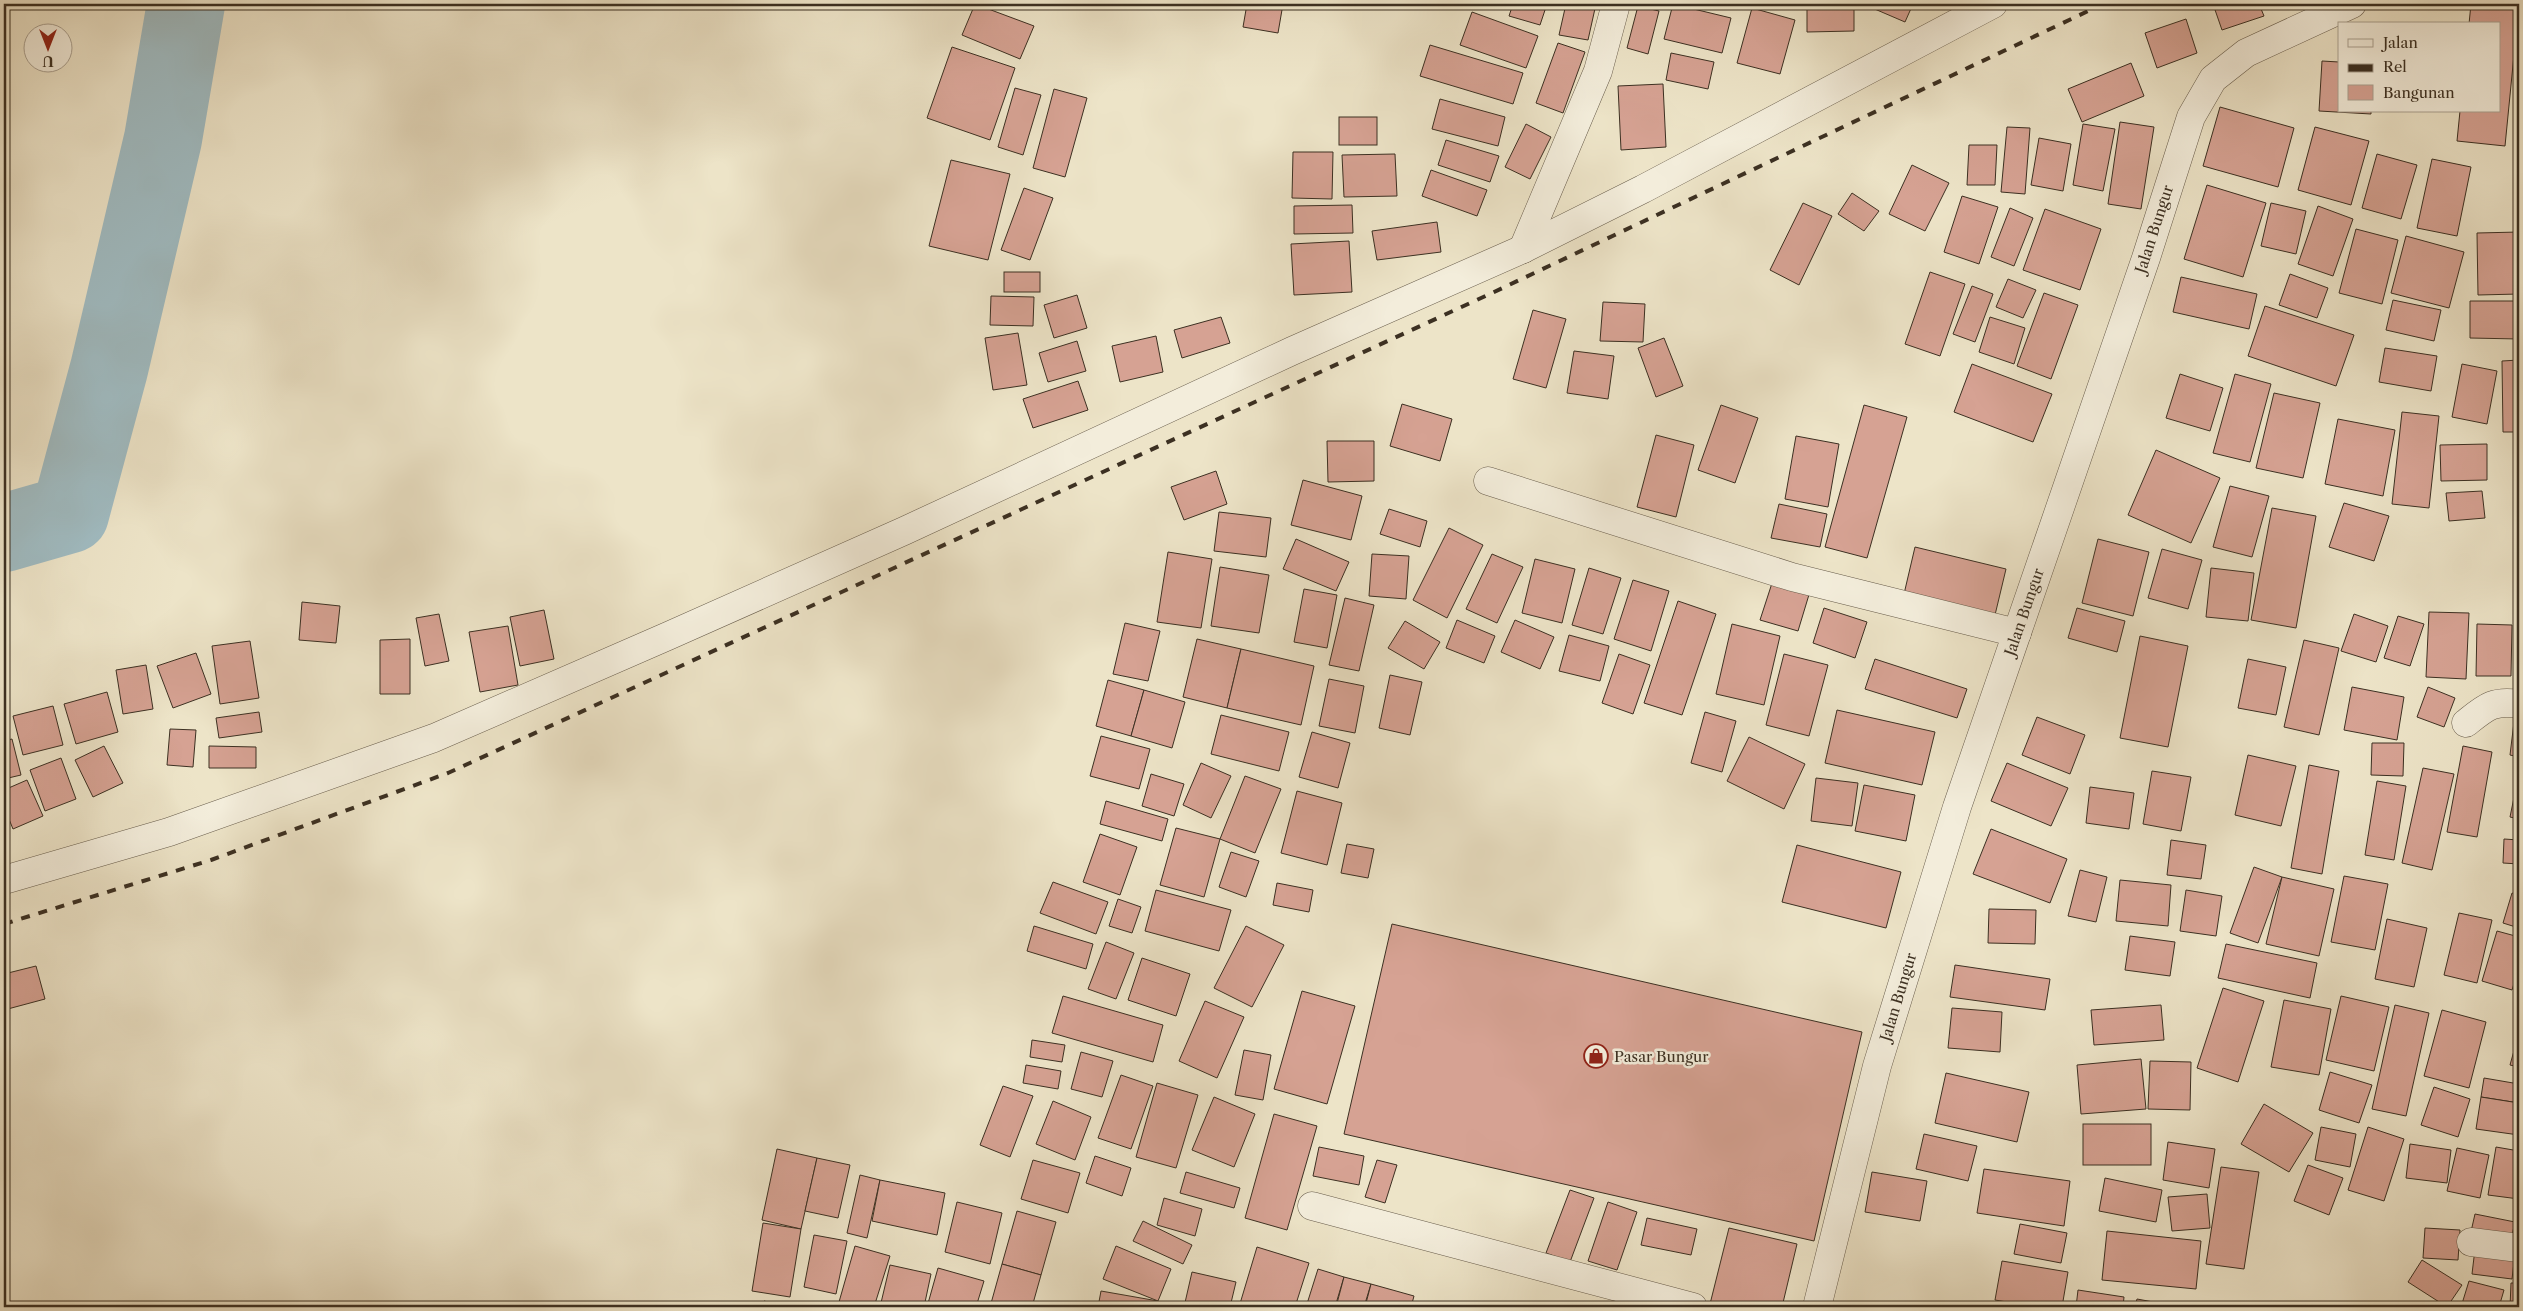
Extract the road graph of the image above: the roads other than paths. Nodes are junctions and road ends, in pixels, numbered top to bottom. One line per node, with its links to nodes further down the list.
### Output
1 (1616, 4): 4 (street)
2 (1993, 4): 4 (street)
3 (2352, 4): 6 (street, Jalan Bungur)
4 (1523, 249): 9 (street)
5 (1488, 481): 6 (street)
6 (2017, 633): 14 (street, Jalan Bungur)
7 (2519, 704): 8 (street)
8 (2466, 723)
9 (4, 880)
10 (1312, 1206): 13 (street)
11 (2471, 1242): 12 (street)
12 (2519, 1248)
13 (1693, 1307)
14 (1817, 1307)

